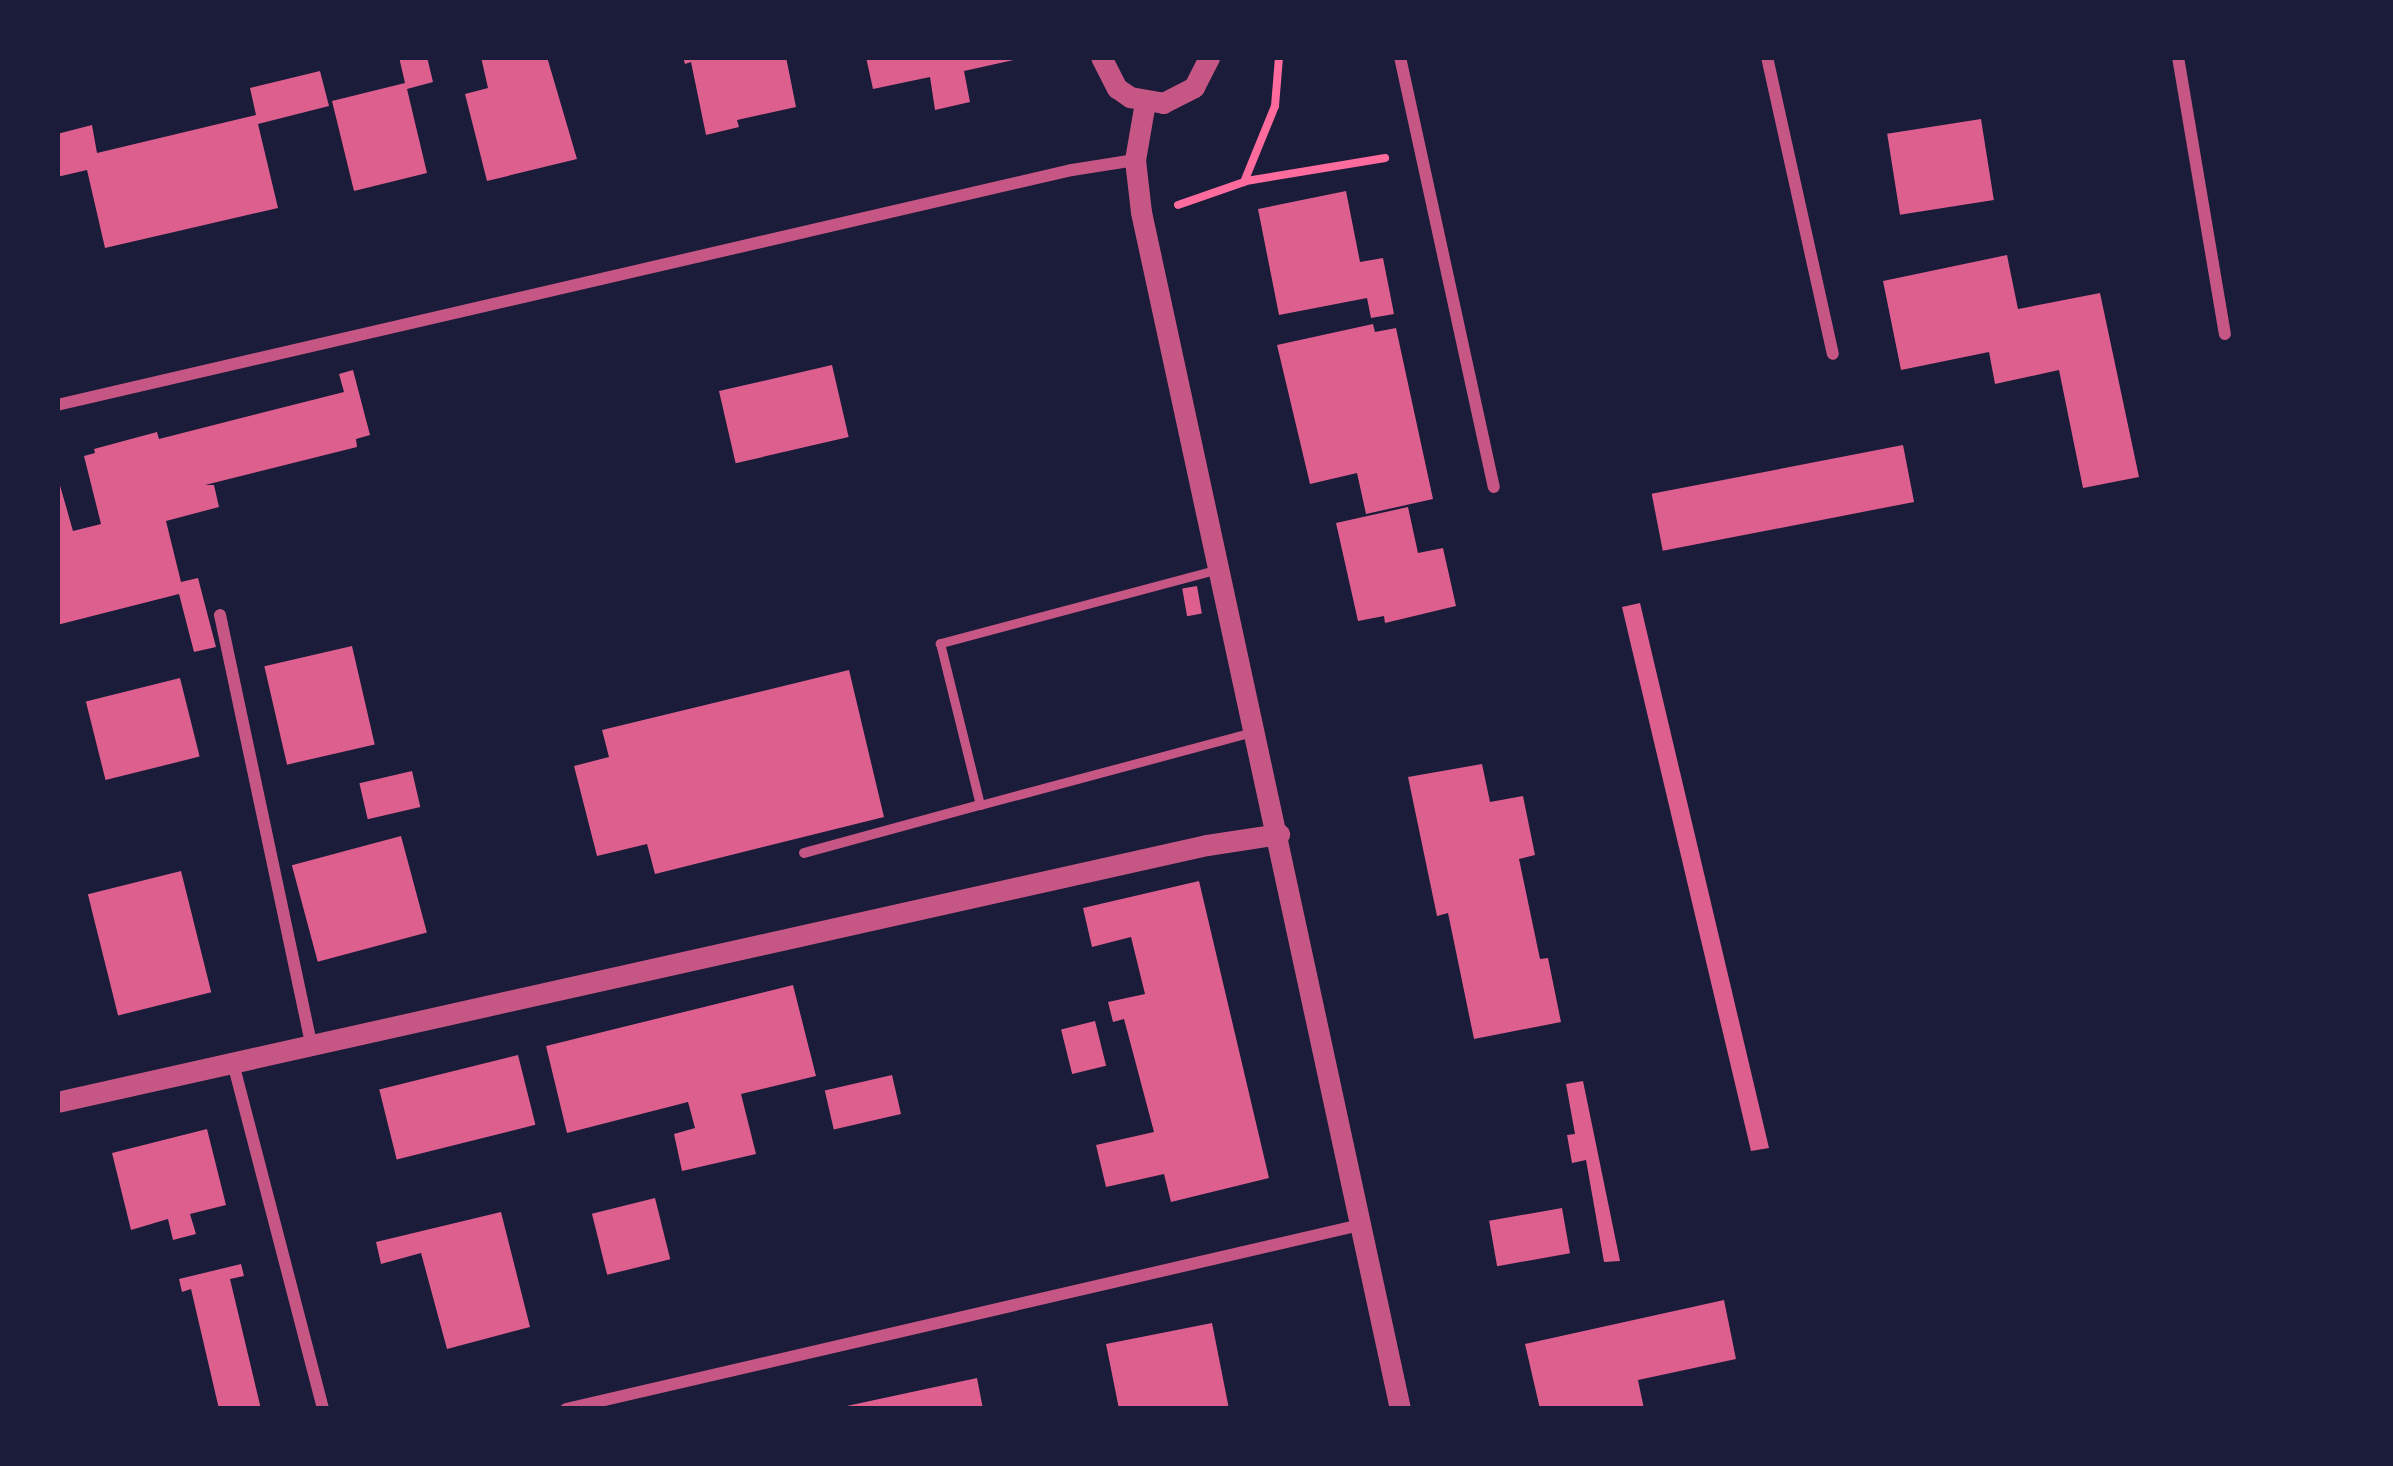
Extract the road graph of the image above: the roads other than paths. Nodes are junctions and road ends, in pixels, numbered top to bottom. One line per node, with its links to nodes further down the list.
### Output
1 (1101, 57): 6 (street)
2 (1209, 57): 6 (street)
3 (1400, 57): 11 (street)
4 (1767, 57): 9 (street)
5 (2178, 57): 8 (street)
6 (1145, 102): 7 (street)
7 (1135, 160): 10 (street); 12 (street)
8 (2225, 334)
9 (1833, 354)
10 (57, 405)
11 (1494, 487)
12 (1215, 570): 14 (street); 15 (lane)
13 (220, 615): 18 (street)
14 (1256, 731): 15 (lane); 16 (street)
15 (980, 805): 17 (street)
16 (1279, 834): 18 (street); 21 (street)
17 (804, 853)
18 (310, 1043): 19 (street)
19 (232, 1063): 20 (street); 22 (street)
20 (57, 1102)
21 (1360, 1225): 23 (street); 24 (street)
22 (323, 1409)
23 (566, 1409)
24 (1400, 1409)

